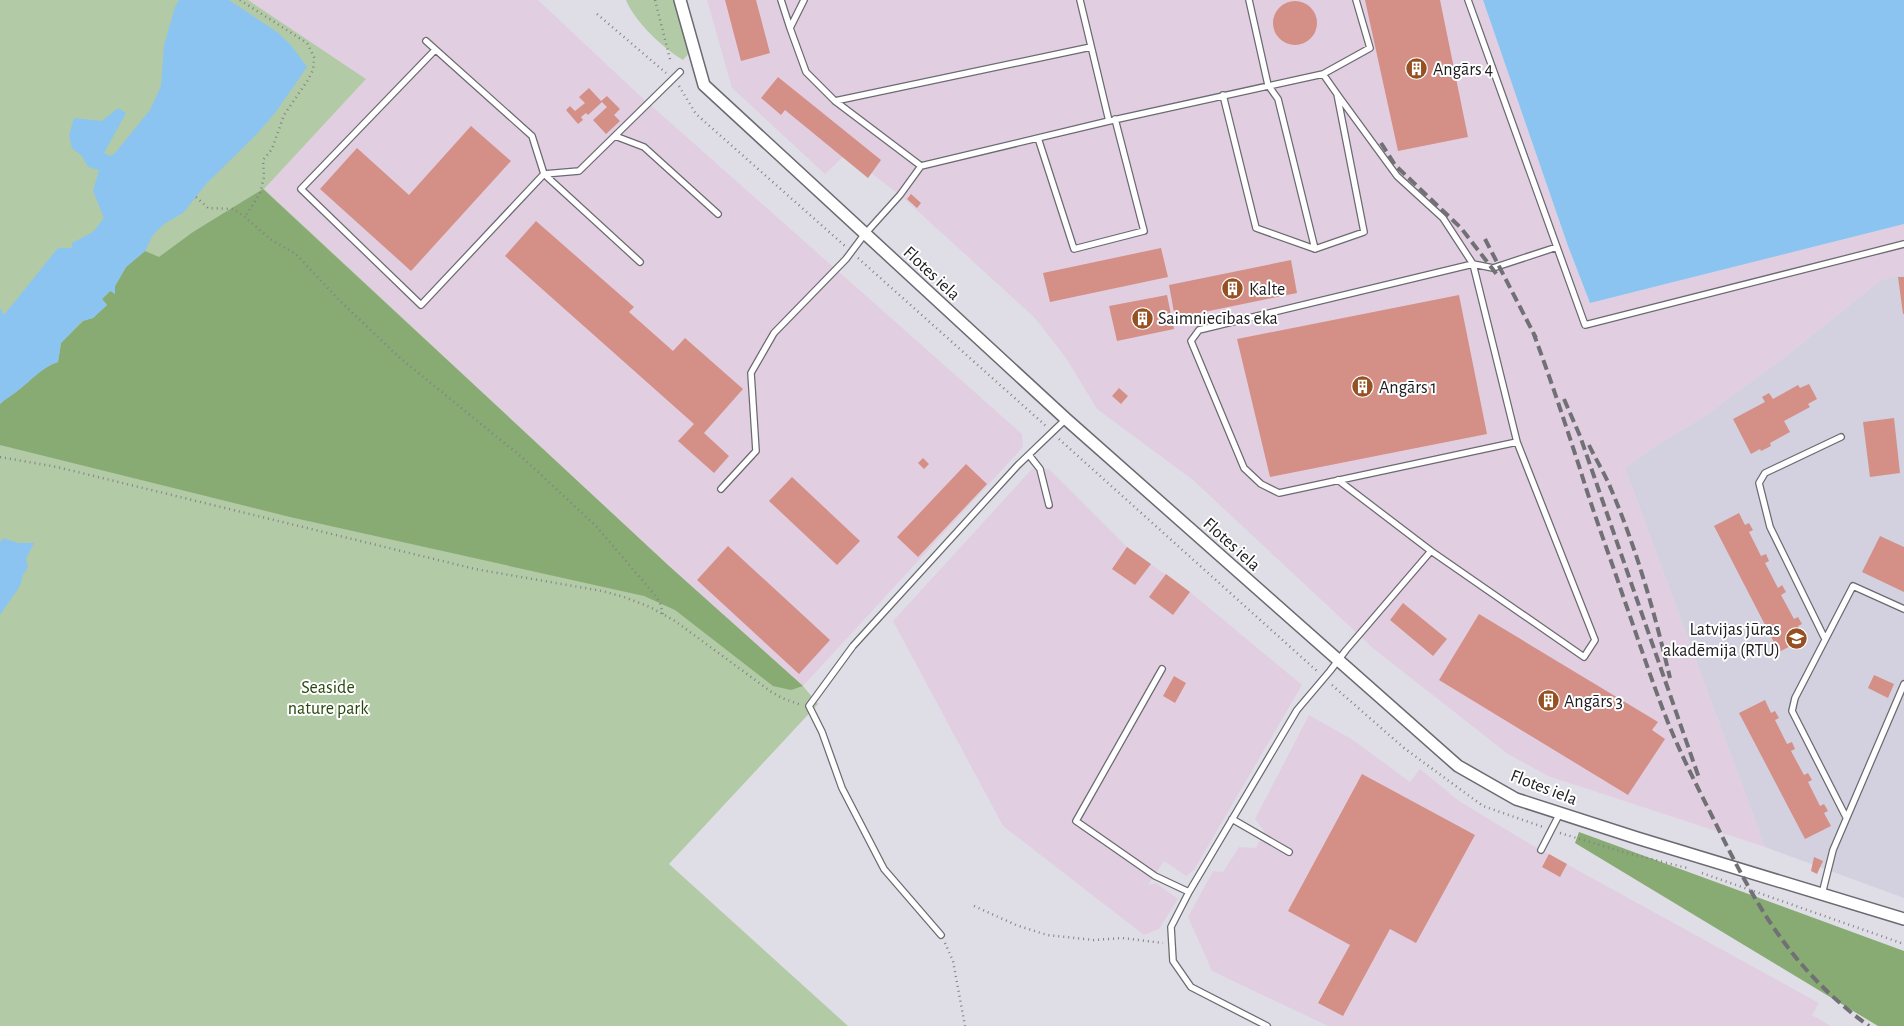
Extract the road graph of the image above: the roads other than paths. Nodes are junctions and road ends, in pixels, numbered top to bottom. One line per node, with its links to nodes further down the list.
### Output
1 (680, 0): 24 (street, Flotes iela)
2 (781, 0): 8 (lane)
3 (804, 0): 8 (lane)
4 (1080, 0): 10 (lane)
5 (1249, 0): 14 (lane)
6 (1356, 0): 13 (lane)
7 (1468, 0): 26 (lane)
8 (790, 28): 17 (lane)
9 (426, 41): 11 (lane)
10 (1091, 47): 17 (lane); 18 (lane)
11 (435, 50): 22 (lane); 22 (lane)
12 (680, 72): 19 (lane)
13 (1324, 74): 14 (lane); 15 (lane)
14 (1268, 85): 16 (lane); 27 (lane)
15 (1337, 94): 27 (lane); 29 (lane)
16 (1223, 95): 18 (lane); 27 (lane)
17 (834, 101): 21 (lane)
18 (1112, 120): 20 (lane); 20 (lane)
19 (615, 136): 22 (lane); 23 (lane)
20 (1038, 138): 21 (lane)
21 (921, 166): 24 (lane)
22 (544, 174): 28 (lane)
23 (718, 214)
24 (864, 235): 30 (street, Flotes iela); 35 (lane)
25 (1904, 244): 26 (lane)
26 (1557, 247): 29 (lane)
27 (1315, 249)
28 (640, 262)
29 (1474, 264): 32 (lane); 34 (lane)
30 (1066, 419): 33 (lane); 40 (street, Flotes iela)
31 (1841, 437): 39 (lane)
32 (1517, 442): 34 (lane); 37 (lane)
33 (1029, 455): 36 (lane); 51 (lane)
34 (1338, 480): 37 (lane)
35 (721, 489)
36 (1049, 505)
37 (1431, 551): 40 (lane)
38 (1904, 609): 39 (lane)
39 (1825, 639): 44 (lane)
40 (1338, 662): 43 (street, Flotes iela); 45 (lane)
41 (1162, 669): 48 (lane)
42 (1904, 684): 44 (lane)
43 (1560, 813): 46 (lane); 49 (street, Flotes iela)
44 (1846, 817): 49 (lane)
45 (1232, 819): 47 (lane); 48 (lane)
46 (1541, 850)
47 (1289, 852)
48 (1189, 892): 52 (lane)
49 (1822, 894): 50 (street, Flotes iela)
50 (1904, 919)
51 (941, 935)
52 (1267, 1026)

